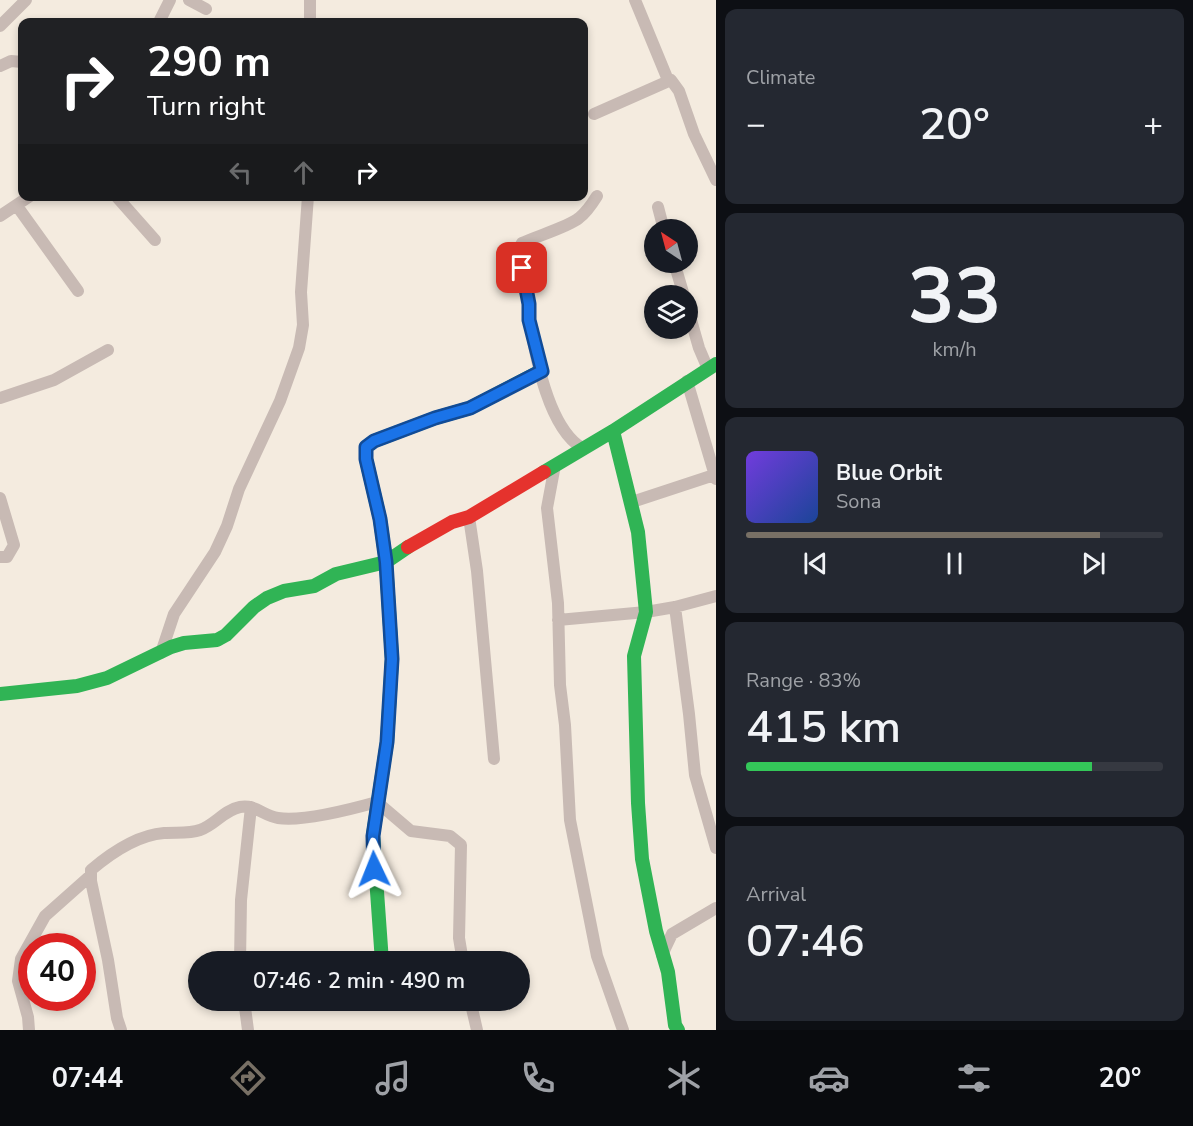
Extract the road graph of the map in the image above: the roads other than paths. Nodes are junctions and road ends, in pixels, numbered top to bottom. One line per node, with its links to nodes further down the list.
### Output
1 (7, 0): 8 (street)
2 (26, 0): 8 (street)
3 (170, 0): 9 (street)
4 (189, 0): 7 (street)
5 (310, 0): 10 (street)
6 (635, 0): 14 (street)
7 (206, 9)
8 (14, 11): 11 (street)
9 (161, 18)
10 (310, 18)
11 (0, 26)
12 (18, 62): 13 (street)
13 (0, 66)
14 (668, 80): 15 (street); 16 (street)
15 (594, 114)
16 (716, 180)
17 (597, 196): 30 (street)
18 (24, 201): 21 (street)
19 (120, 201): 25 (street)
20 (308, 201): 46 (street)
21 (17, 206): 23 (street); 26 (street)
22 (658, 207): 24 (street)
23 (0, 216)
24 (661, 219)
25 (155, 240)
26 (78, 291)
27 (696, 339): 29 (street)
28 (108, 350): 32 (street)
29 (712, 367): 31 (street)
30 (542, 371): 34 (street); 41 (street)
31 (687, 381): 33 (street); 36 (street)
32 (0, 398)
33 (613, 431): 34 (street); 38 (street)
34 (582, 448): 35 (street)
35 (555, 465): 39 (street); 45 (street)
36 (715, 477): 38 (street)
37 (0, 498): 40 (street)
38 (632, 502): 44 (street)
39 (469, 517): 41 (street); 48 (street)
40 (0, 557)
41 (386, 562): 46 (street); 49 (street)
42 (716, 596): 43 (street)
43 (675, 607): 44 (street); 51 (street)
44 (646, 612): 45 (street); 57 (street)
45 (558, 620): 64 (street)
46 (161, 653): 47 (street)
47 (0, 694)
48 (494, 759)
49 (377, 802): 50 (street); 55 (street); 56 (street)
50 (251, 807): 52 (street); 54 (street)
51 (716, 848)
52 (90, 876): 60 (street); 61 (street)
53 (716, 908): 57 (street)
54 (240, 951)
55 (381, 951)
56 (461, 951)
57 (663, 955): 65 (street)
58 (245, 1011): 62 (street)
59 (473, 1011): 63 (street)
60 (29, 1030)
61 (121, 1030)
62 (248, 1030)
63 (477, 1030)
64 (623, 1030)
65 (678, 1030)

